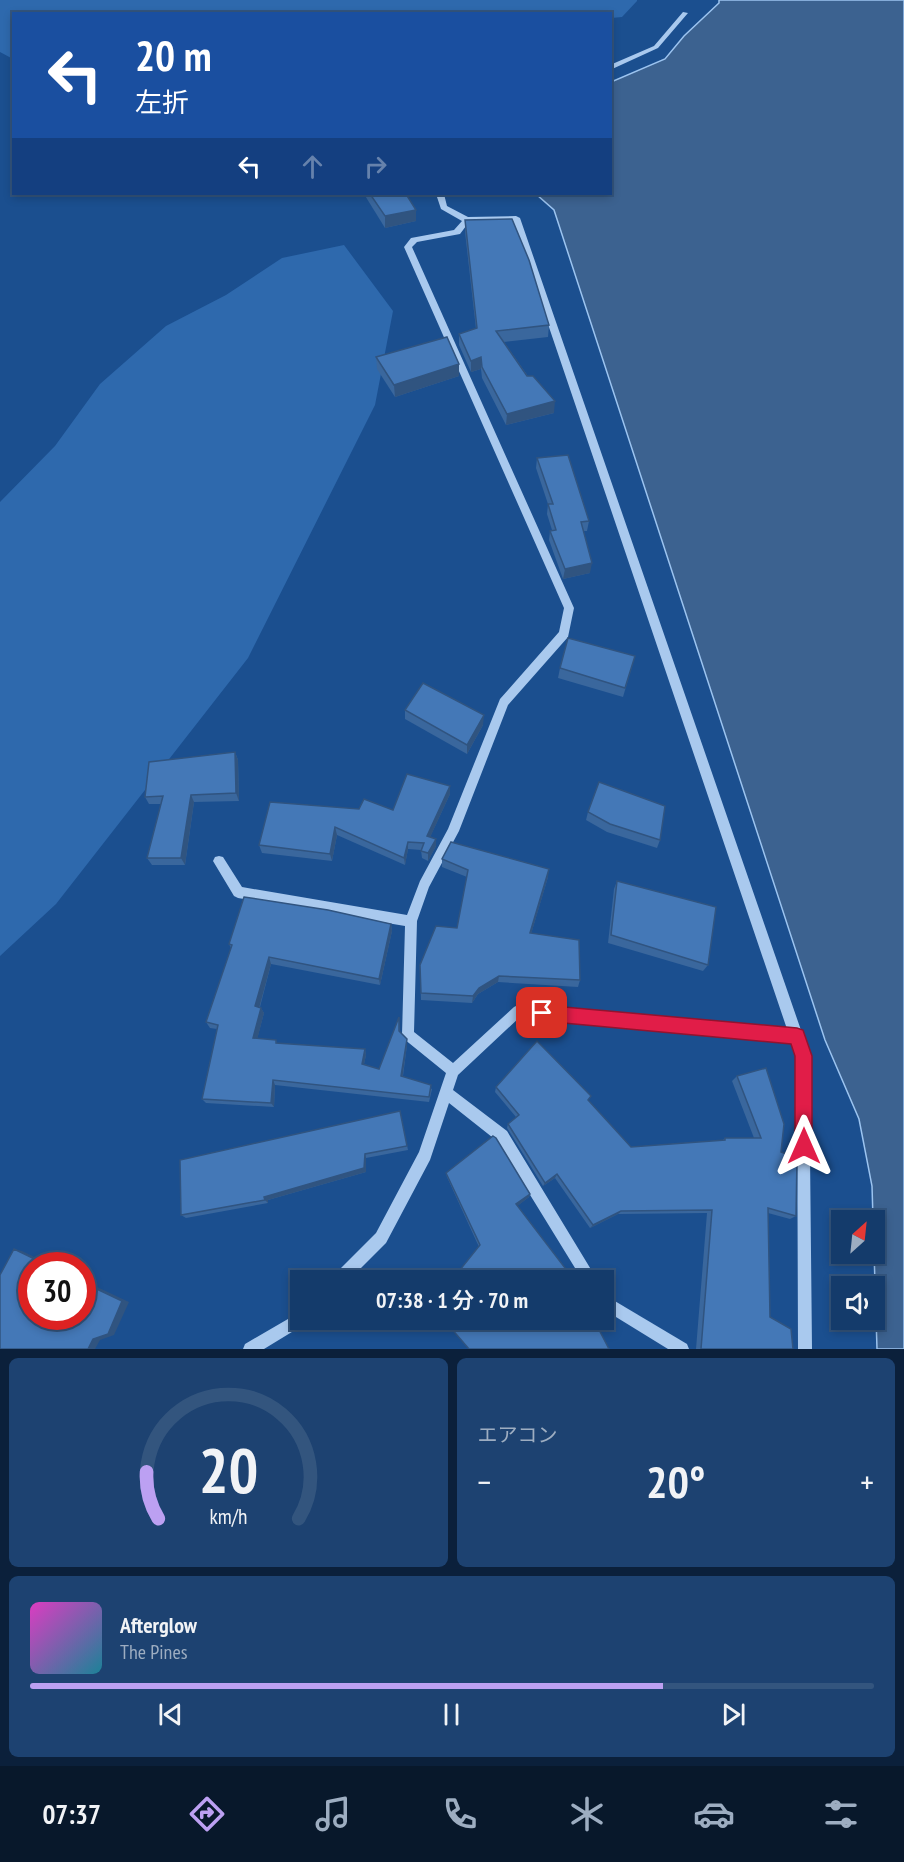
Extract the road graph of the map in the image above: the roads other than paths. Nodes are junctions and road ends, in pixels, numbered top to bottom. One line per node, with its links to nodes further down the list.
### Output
1 (685, 14): 2 (street)
2 (612, 67)
3 (440, 195): 4 (street)
4 (467, 220): 6 (street); 7 (street)
5 (219, 861): 6 (street)
6 (411, 921): 8 (street)
7 (797, 1036): 8 (street); 16 (street)
8 (453, 1071): 9 (street)
9 (446, 1093): 10 (street); 11 (street)
10 (349, 1270)
11 (584, 1270)
12 (614, 1308): 15 (street)
13 (290, 1325): 14 (street)
14 (250, 1349)
15 (681, 1349)
16 (805, 1349)

